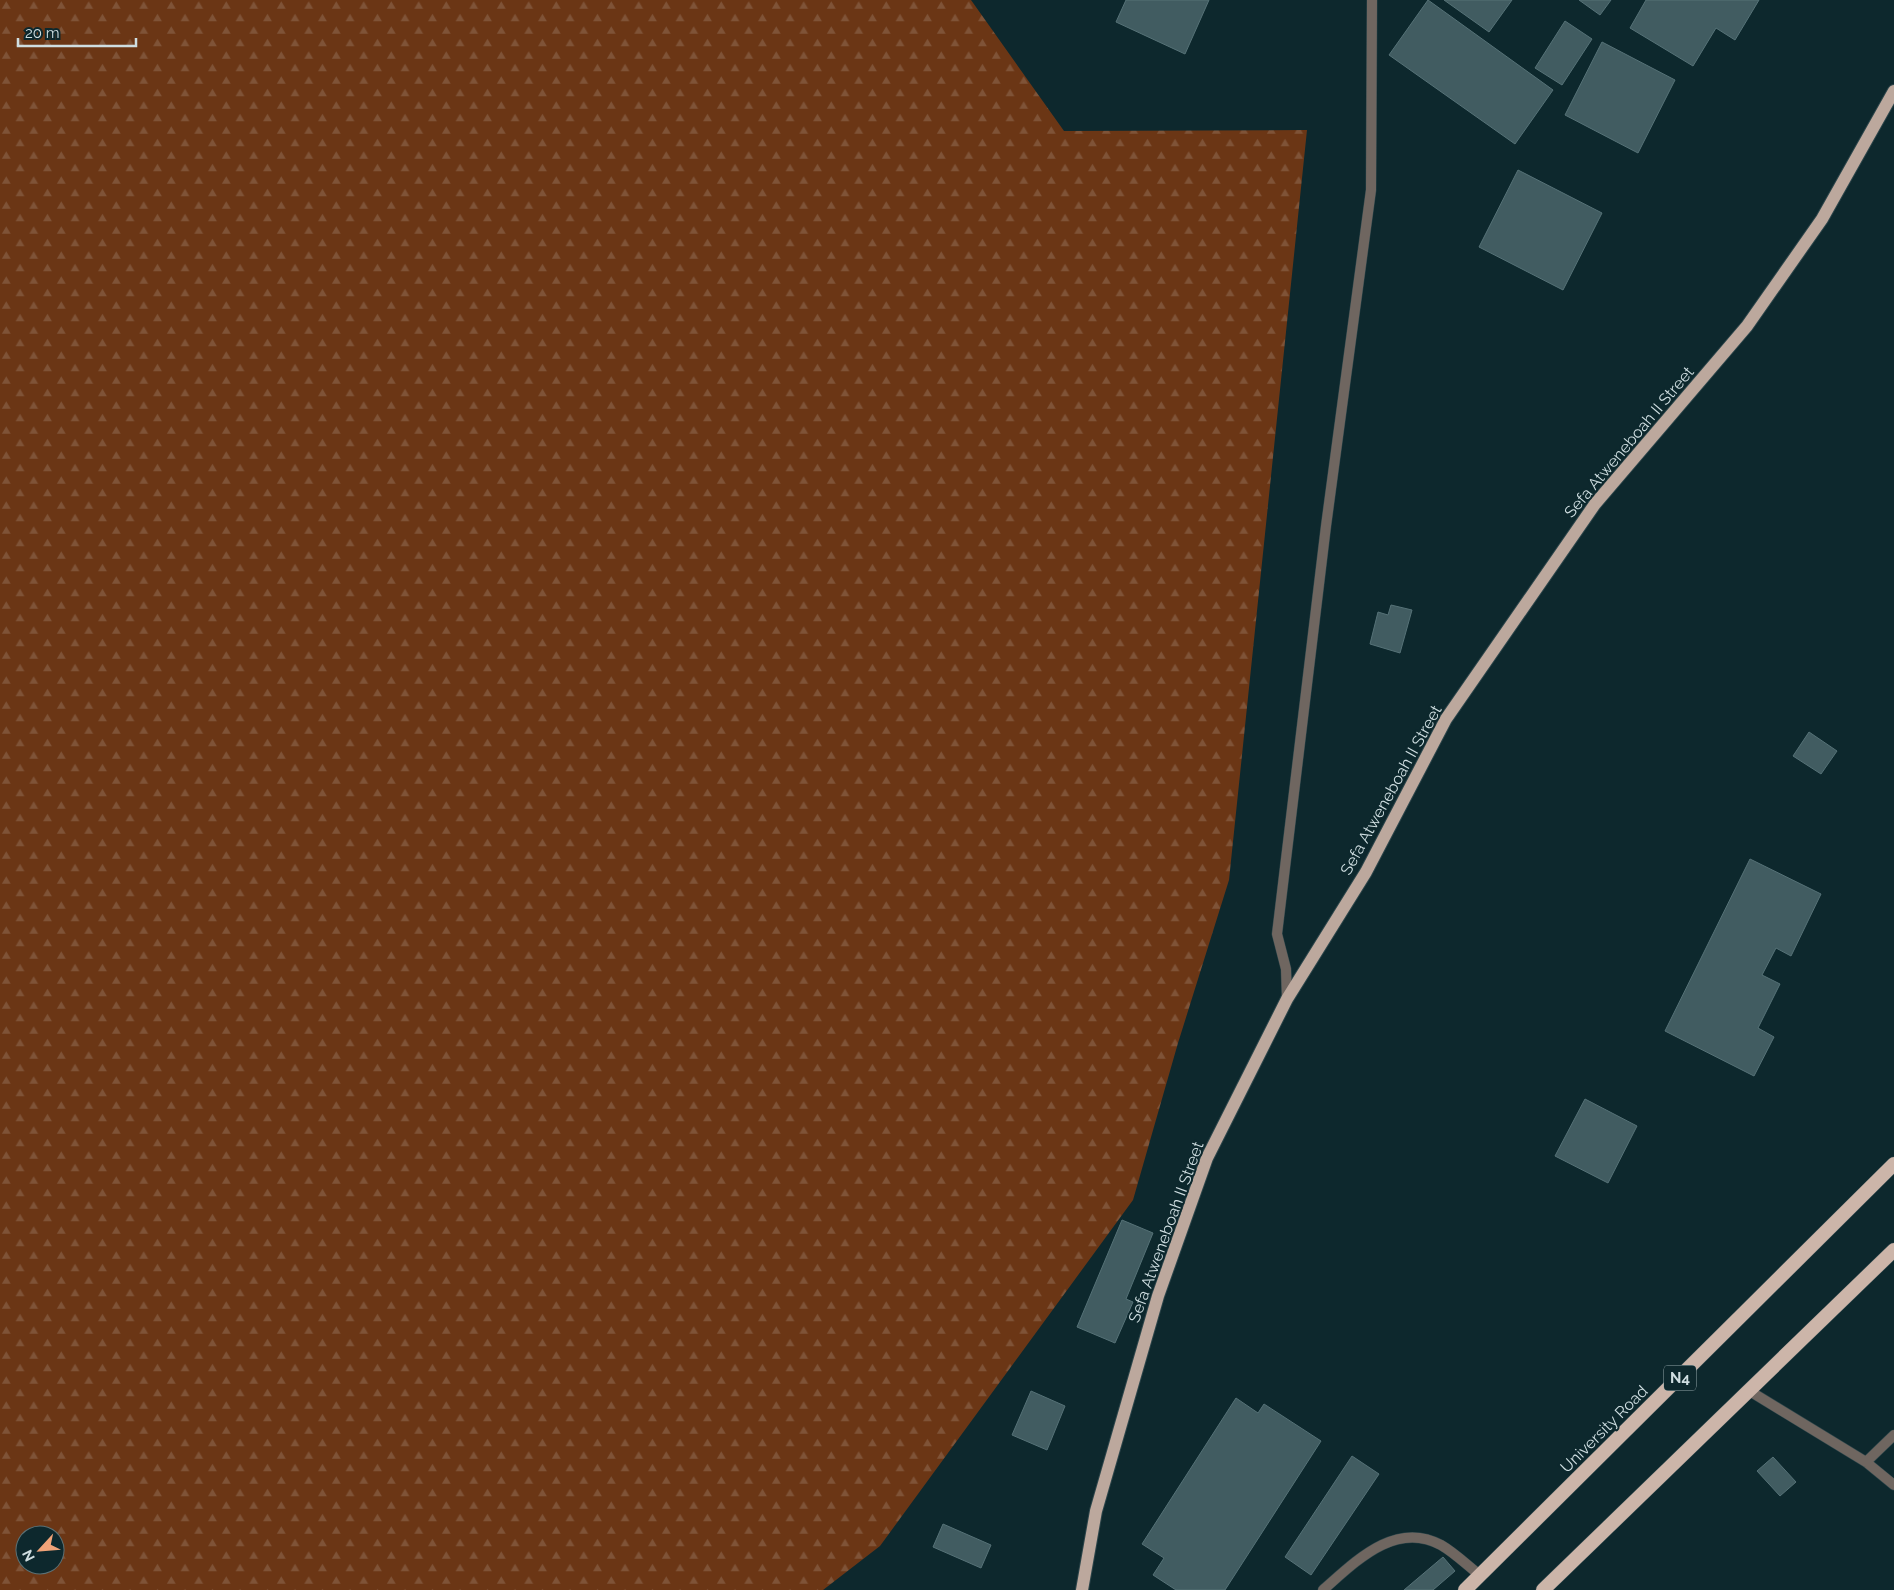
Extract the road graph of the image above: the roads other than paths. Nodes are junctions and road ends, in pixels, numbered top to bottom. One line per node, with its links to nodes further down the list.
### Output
1 (1372, 0): 3 (street)
2 (1894, 91): 3 (main road, Sefa Atweneboah II Street)
3 (1287, 999): 11 (main road, Sefa Atweneboah II Street)
4 (1894, 1164): 10 (highway, University Road / N4)
5 (1894, 1250): 6 (highway)
6 (1748, 1390): 8 (street); 14 (highway)
7 (1894, 1435): 8 (street)
8 (1866, 1462): 9 (street)
9 (1894, 1485)
10 (1480, 1576): 12 (street); 13 (highway, University Road / N4)
11 (1082, 1590)
12 (1323, 1590)
13 (1465, 1590)
14 (1543, 1590)

